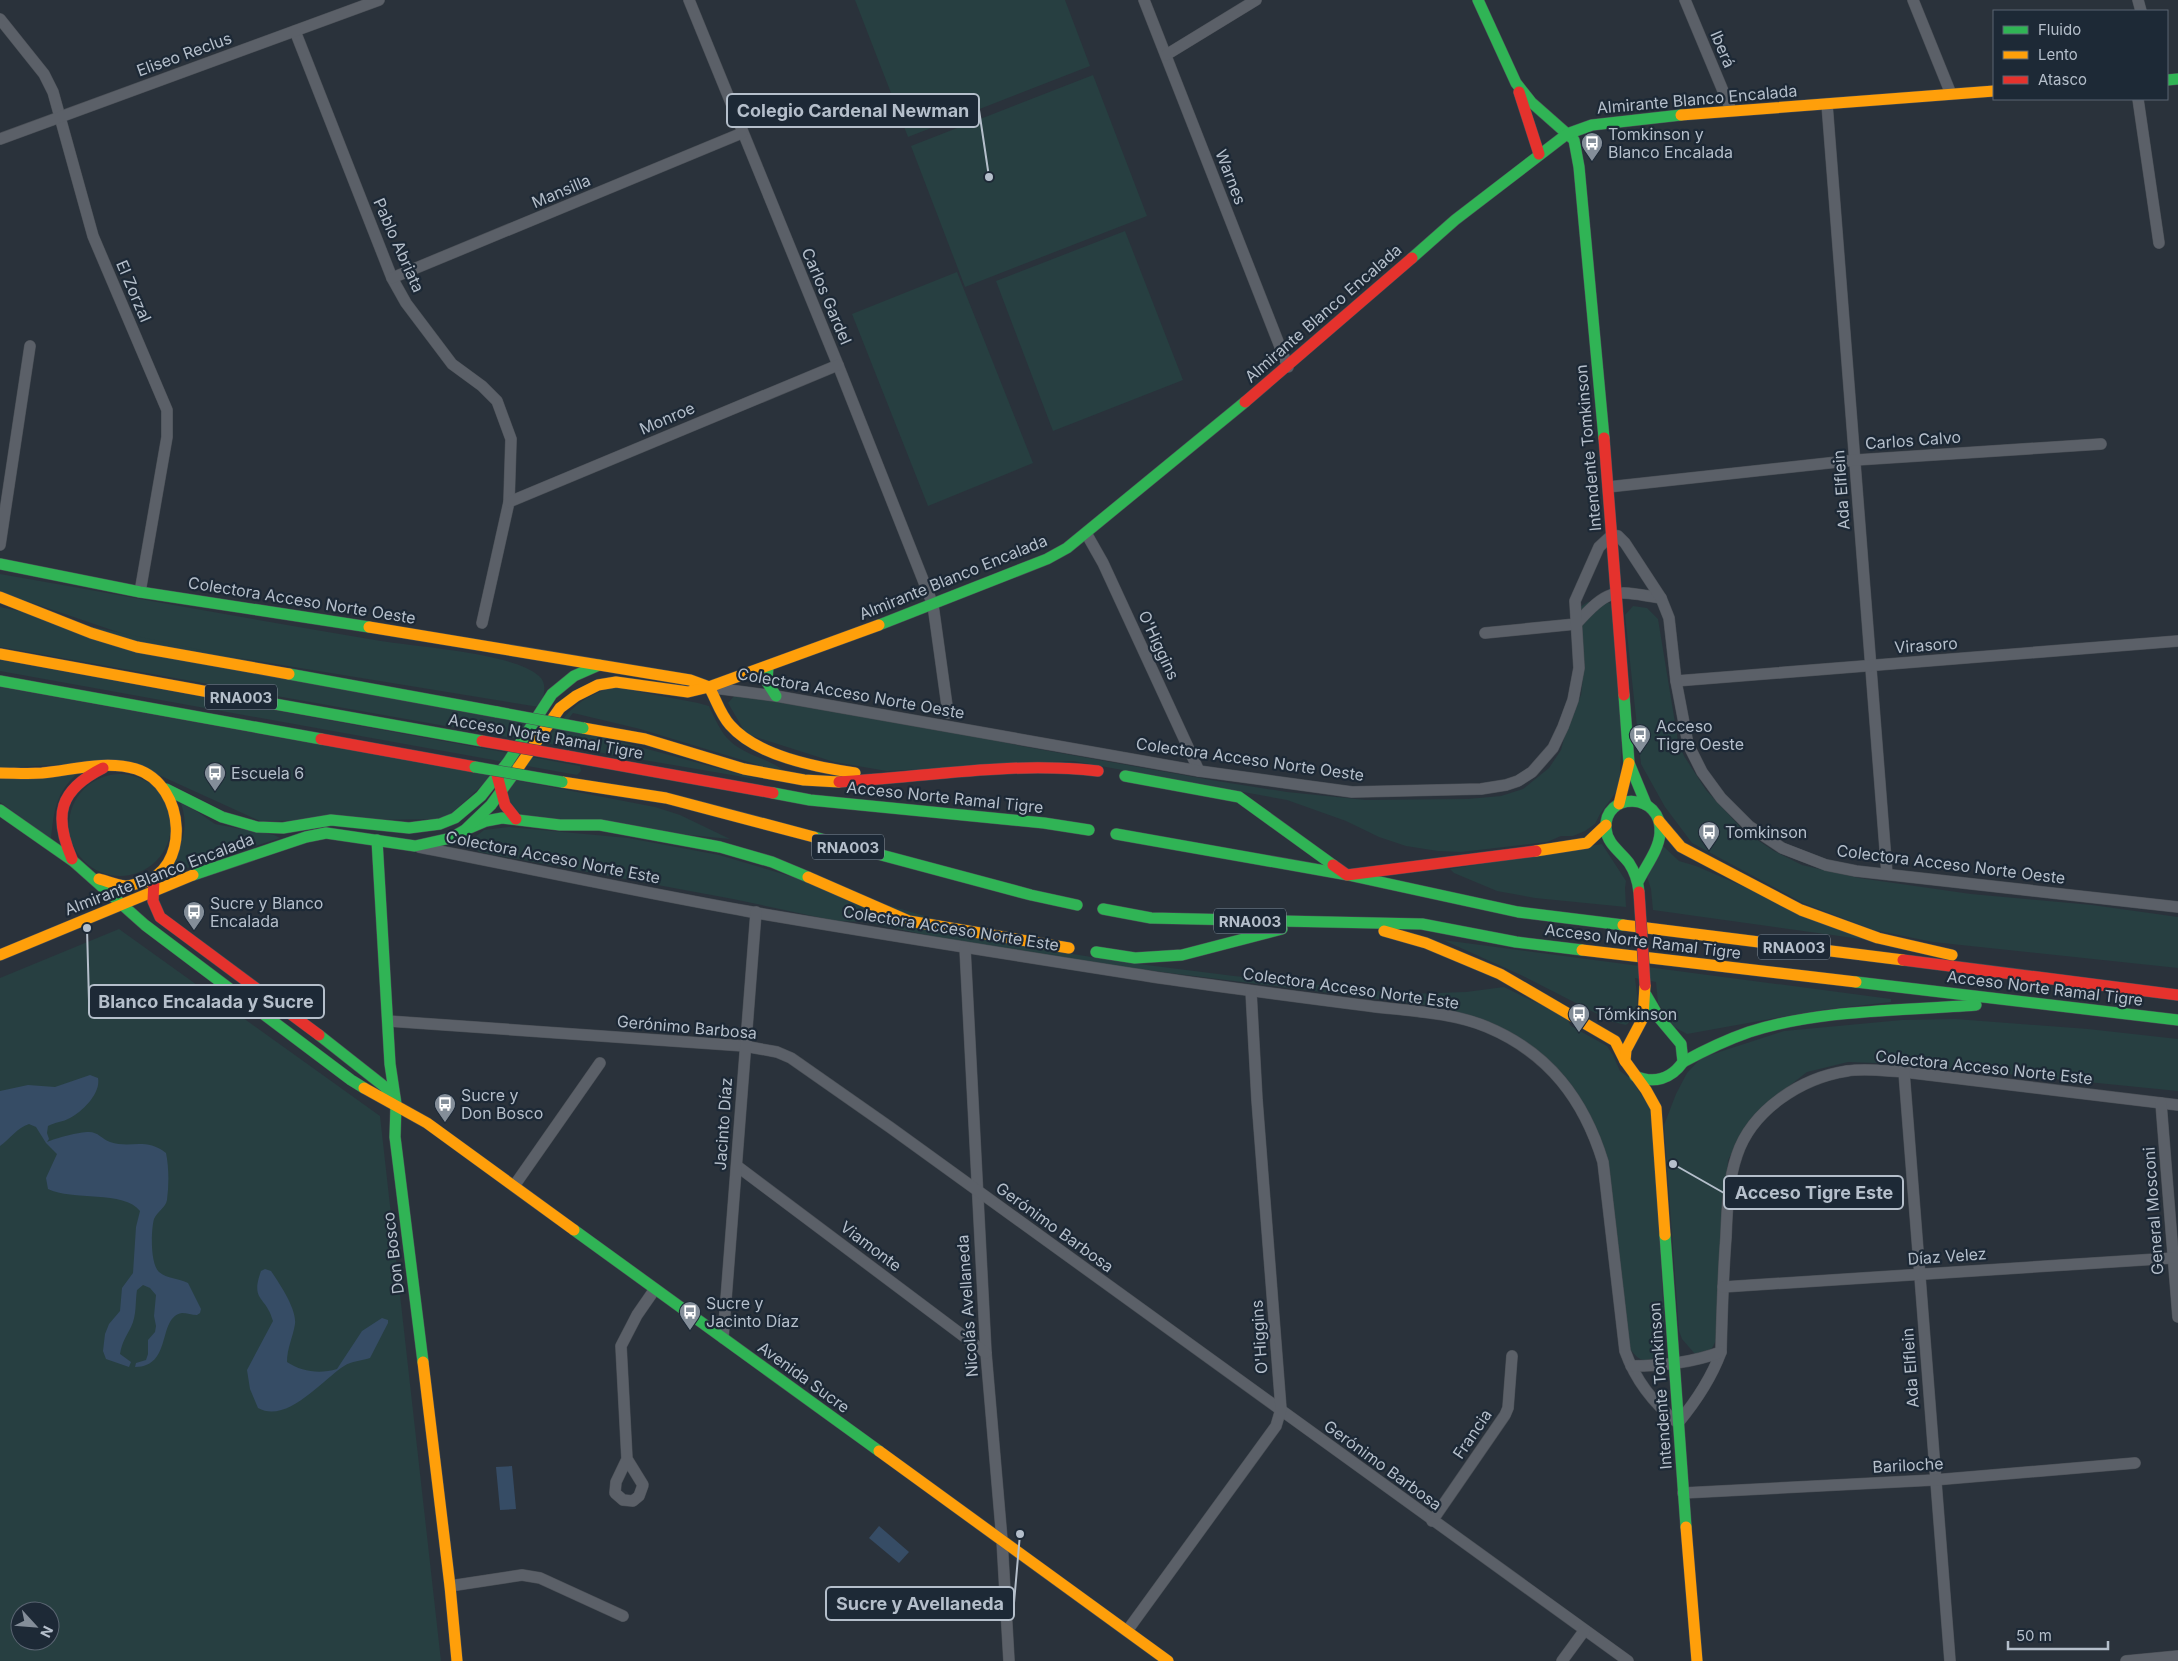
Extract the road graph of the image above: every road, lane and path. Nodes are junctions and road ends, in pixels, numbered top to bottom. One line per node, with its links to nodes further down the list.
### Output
1 (379, 0): 9 (street, Eliseo Reclus)
2 (689, 0): 18 (street, Carlos Gardel)
3 (1144, 0): 10 (street, Warnes)
4 (1256, 0): 10 (street)
5 (1478, 0): 11 (main road)
6 (1685, 0): 16 (street, Iberá)
7 (1913, 0): 13 (street)
8 (0, 19): 17 (street, El Zorzal)
9 (295, 31): 17 (street, Eliseo Reclus); 23 (street, Pablo Abriata)
10 (1166, 55): 26 (street, Warnes)
11 (1516, 83): 19 (main road); 21 (main road)
12 (1993, 91): 13 (main road, Almirante Blanco Encalada)
13 (1951, 94): 15 (main road, Almirante Blanco Encalada)
14 (2138, 100): 22 (street)
15 (1827, 104): 16 (main road, Almirante Blanco Encalada); 28 (street, Ada Elflein)
16 (1732, 110): 19 (main road, Almirante Blanco Encalada)
17 (60, 117): 20 (street, Eliseo Reclus); 35 (street, El Zorzal)
18 (742, 133): 23 (street, Mansilla); 25 (street, Carlos Gardel)
19 (1567, 134): 21 (main road, Almirante Blanco Encalada); 29 (main road, Intendente Tomkinson)
20 (0, 139)
21 (1539, 154): 26 (main road, Almirante Blanco Encalada)
22 (2159, 243)
23 (392, 278): 30 (street, Pablo Abriata)
24 (30, 346): 33 (street)
25 (838, 365): 30 (street, Monroe); 39 (street, Carlos Gardel)
26 (1288, 366): 31 (main road, Almirante Blanco Encalada)
27 (2101, 444): 28 (street, Carlos Calvo)
28 (1856, 460): 29 (street, Carlos Calvo); 47 (street, Ada Elflein)
29 (1608, 487): 32 (main road, Intendente Tomkinson)
30 (509, 502): 40 (street, Pablo Abriata)
31 (1086, 533): 39 (main road, Almirante Blanco Encalada); 59 (street, O'Higgins)
32 (1612, 535): 36 (main road, Intendente Tomkinson); 38 (street, Colectora Acceso Norte Oeste); 41 (street, Colectora Acceso Norte Oeste)
33 (0, 545)
34 (0, 564): 35 (main road, Colectora Acceso Norte Oeste)
35 (140, 592): 45 (main road, Colectora Acceso Norte Oeste)
36 (1616, 592): 38 (street); 41 (street); 56 (main road, Intendente Tomkinson)
37 (0, 597): 63 (main road, bridge)
38 (1661, 598): 50 (street, Colectora Acceso Norte Oeste)
39 (933, 605): 48 (main road, Almirante Blanco Encalada); 55 (street)
40 (482, 623)
41 (1576, 624): 42 (street); 59 (street, Colectora Acceso Norte Oeste)
42 (1485, 633)
43 (2178, 641): 47 (street, Virasoro)
44 (0, 654): 73 (main road, Acceso Norte Ramal Tigre / RNA003, bridge)
45 (537, 655): 46 (main road, Colectora Acceso Norte Oeste); 51 (main road)
46 (599, 665): 51 (main road, Almirante Blanco Encalada); 52 (main road)
47 (1870, 665): 50 (street, Virasoro); 78 (street, Ada Elflein)
48 (768, 666): 52 (main road, Almirante Blanco Encalada); 53 (main road)
49 (0, 681): 84 (main road, RNA003, bridge)
50 (1676, 681): 78 (street, Colectora Acceso Norte Oeste)
51 (562, 683): 54 (main road); 61 (main road, Almirante Blanco Encalada)
52 (710, 687): 53 (street, Colectora Acceso Norte Oeste); 54 (main road, Almirante Blanco Encalada); 63 (main road)
53 (776, 696): 59 (street, Colectora Acceso Norte Oeste)
54 (560, 708): 65 (main road, Almirante Blanco Encalada)
55 (948, 713)
56 (1629, 763): 66 (main road, Intendente Tomkinson); 67 (main road, Intendente Tomkinson)
57 (106, 766): 60 (main road); 64 (main road); 77 (main road)
58 (1098, 771): 63 (main road)
59 (1199, 771)
60 (0, 773)
61 (497, 775): 64 (main road, Almirante Blanco Encalada); 65 (main road)
62 (1125, 776): 80 (main road)
63 (900, 778)
64 (166, 789): 81 (main road)
65 (500, 792): 69 (main road); 72 (main road, Almirante Blanco Encalada)
66 (1619, 804): 67 (main road); 71 (main road, Intendente Tomkinson)
67 (1646, 804): 70 (main road, Intendente Tomkinson)
68 (0, 810): 77 (main road)
69 (516, 819): 72 (main road); 91 (main road)
70 (1659, 821): 82 (main road); 94 (main road, Intendente Tomkinson)
71 (1606, 824): 80 (main road, Intendente Tomkinson); 82 (main road)
72 (465, 830): 76 (main road, Almirante Blanco Encalada)
73 (1089, 830)
74 (1116, 834): 80 (main road, Acceso Norte Ramal Tigre / RNA003)
75 (377, 840): 76 (main road, Almirante Blanco Encalada); 81 (main road, Almirante Blanco Encalada); 100 (main road, Don Bosco)
76 (415, 846): 87 (street, Colectora Acceso Norte Este)
77 (73, 860): 79 (main road)
78 (1888, 874): 85 (street, Colectora Acceso Norte Oeste)
79 (91, 875): 81 (main road); 83 (main road, Avenida Sucre)
80 (1347, 875): 94 (main road, Acceso Norte Ramal Tigre / RNA003)
81 (153, 885): 83 (main road, Almirante Blanco Encalada); 109 (main road, Avenida Sucre)
82 (1638, 887): 95 (main road, bridge)
83 (122, 904): 93 (main road, Almirante Blanco Encalada); 109 (main road, Avenida Sucre)
84 (1077, 905)
85 (2178, 907)
86 (1103, 909): 89 (main road, Acceso Norte Ramal Tigre / RNA003)
87 (756, 912): 90 (street, Colectora Acceso Norte Este); 101 (street, Jacinto Díaz)
88 (1350, 922): 89 (main road, Acceso Norte Ramal Tigre / RNA003); 98 (main road, Acceso Norte Ramal Tigre / RNA003); 102 (main road, Intendente Tomkinson)
89 (1304, 923): 92 (main road)
90 (965, 948): 96 (street, Colectora Acceso Norte Este); 114 (street, Nicolás Avellaneda)
91 (1070, 948)
92 (1096, 952)
93 (0, 955)
94 (2069, 981): 97 (main road, Acceso Norte Ramal Tigre / RNA003)
95 (1646, 990): 102 (main road); 103 (main road)
96 (1251, 991): 125 (street, Colectora Acceso Norte Este); 126 (street, O'Higgins)
97 (2178, 995)
98 (2015, 1001): 99 (main road, Acceso Norte Ramal Tigre / RNA003); 103 (main road)
99 (2178, 1020)
100 (388, 1021): 101 (street, Gerónimo Barbosa); 109 (main road, Don Bosco)
101 (744, 1046): 112 (street, Jacinto Díaz); 114 (street, Gerónimo Barbosa)
102 (1625, 1061): 107 (main road, Intendente Tomkinson)
103 (1683, 1062): 106 (main road)
104 (600, 1063): 113 (street)
105 (1904, 1072): 108 (street, Colectora Acceso Norte Este); 116 (street, Ada Elflein); 117 (street, Colectora Acceso Norte Este)
106 (1673, 1074): 107 (main road); 111 (main road)
107 (1635, 1076): 111 (main road, Intendente Tomkinson)
108 (2161, 1103): 110 (street, Colectora Acceso Norte Este); 115 (street, General Mosconi)
109 (396, 1104): 113 (main road, Avenida Sucre); 134 (main road, Don Bosco)
110 (2178, 1105)
111 (1656, 1108): 124 (main road, Intendente Tomkinson)
112 (737, 1166): 120 (street, Jacinto Díaz); 122 (street, Viamonte)
113 (514, 1186): 118 (main road, Avenida Sucre)
114 (976, 1191): 122 (street, Nicolás Avellaneda); 126 (street, Gerónimo Barbosa)
115 (2172, 1258): 116 (street, Díaz Velez); 119 (street, General Mosconi)
116 (1919, 1274): 117 (street, Díaz Velez); 130 (street, Ada Elflein)
117 (1723, 1287): 121 (street, Colectora Acceso Norte Este)
118 (655, 1289): 120 (main road, Avenida Sucre); 128 (street)
119 (2178, 1317)
120 (723, 1338): 133 (main road, Avenida Sucre)
121 (1721, 1352): 124 (street); 127 (street, Colectora Acceso Norte Este)
122 (986, 1353): 133 (street, Nicolás Avellaneda)
123 (1512, 1356): 132 (street, Francia)
124 (1675, 1364): 125 (street); 127 (main road, Intendente Tomkinson)
125 (1631, 1366): 127 (street, Colectora Acceso Norte Este)
126 (1280, 1410): 132 (street, Gerónimo Barbosa); 136 (street, O'Higgins)
127 (1678, 1423): 131 (main road, Intendente Tomkinson)
128 (627, 1459)
129 (2135, 1463): 130 (street, Bariloche)
130 (1934, 1480): 131 (street, Bariloche); 145 (street, Ada Elflein)
131 (1682, 1493): 144 (main road, Intendente Tomkinson)
132 (1432, 1521): 137 (street, Gerónimo Barbosa)
133 (1002, 1540): 136 (main road, Avenida Sucre); 140 (street, Nicolás Avellaneda)
134 (450, 1586): 135 (street); 139 (main road, Don Bosco)
135 (623, 1616)
136 (1127, 1631): 141 (main road, Avenida Sucre)
137 (1584, 1631): 142 (street); 143 (street, Gerónimo Barbosa)
138 (2178, 1656): 146 (street)
139 (457, 1661)
140 (1009, 1661)
141 (1168, 1661)
142 (1562, 1661)
143 (1628, 1661)
144 (1697, 1661)
145 (1950, 1661)
146 (2126, 1661)

